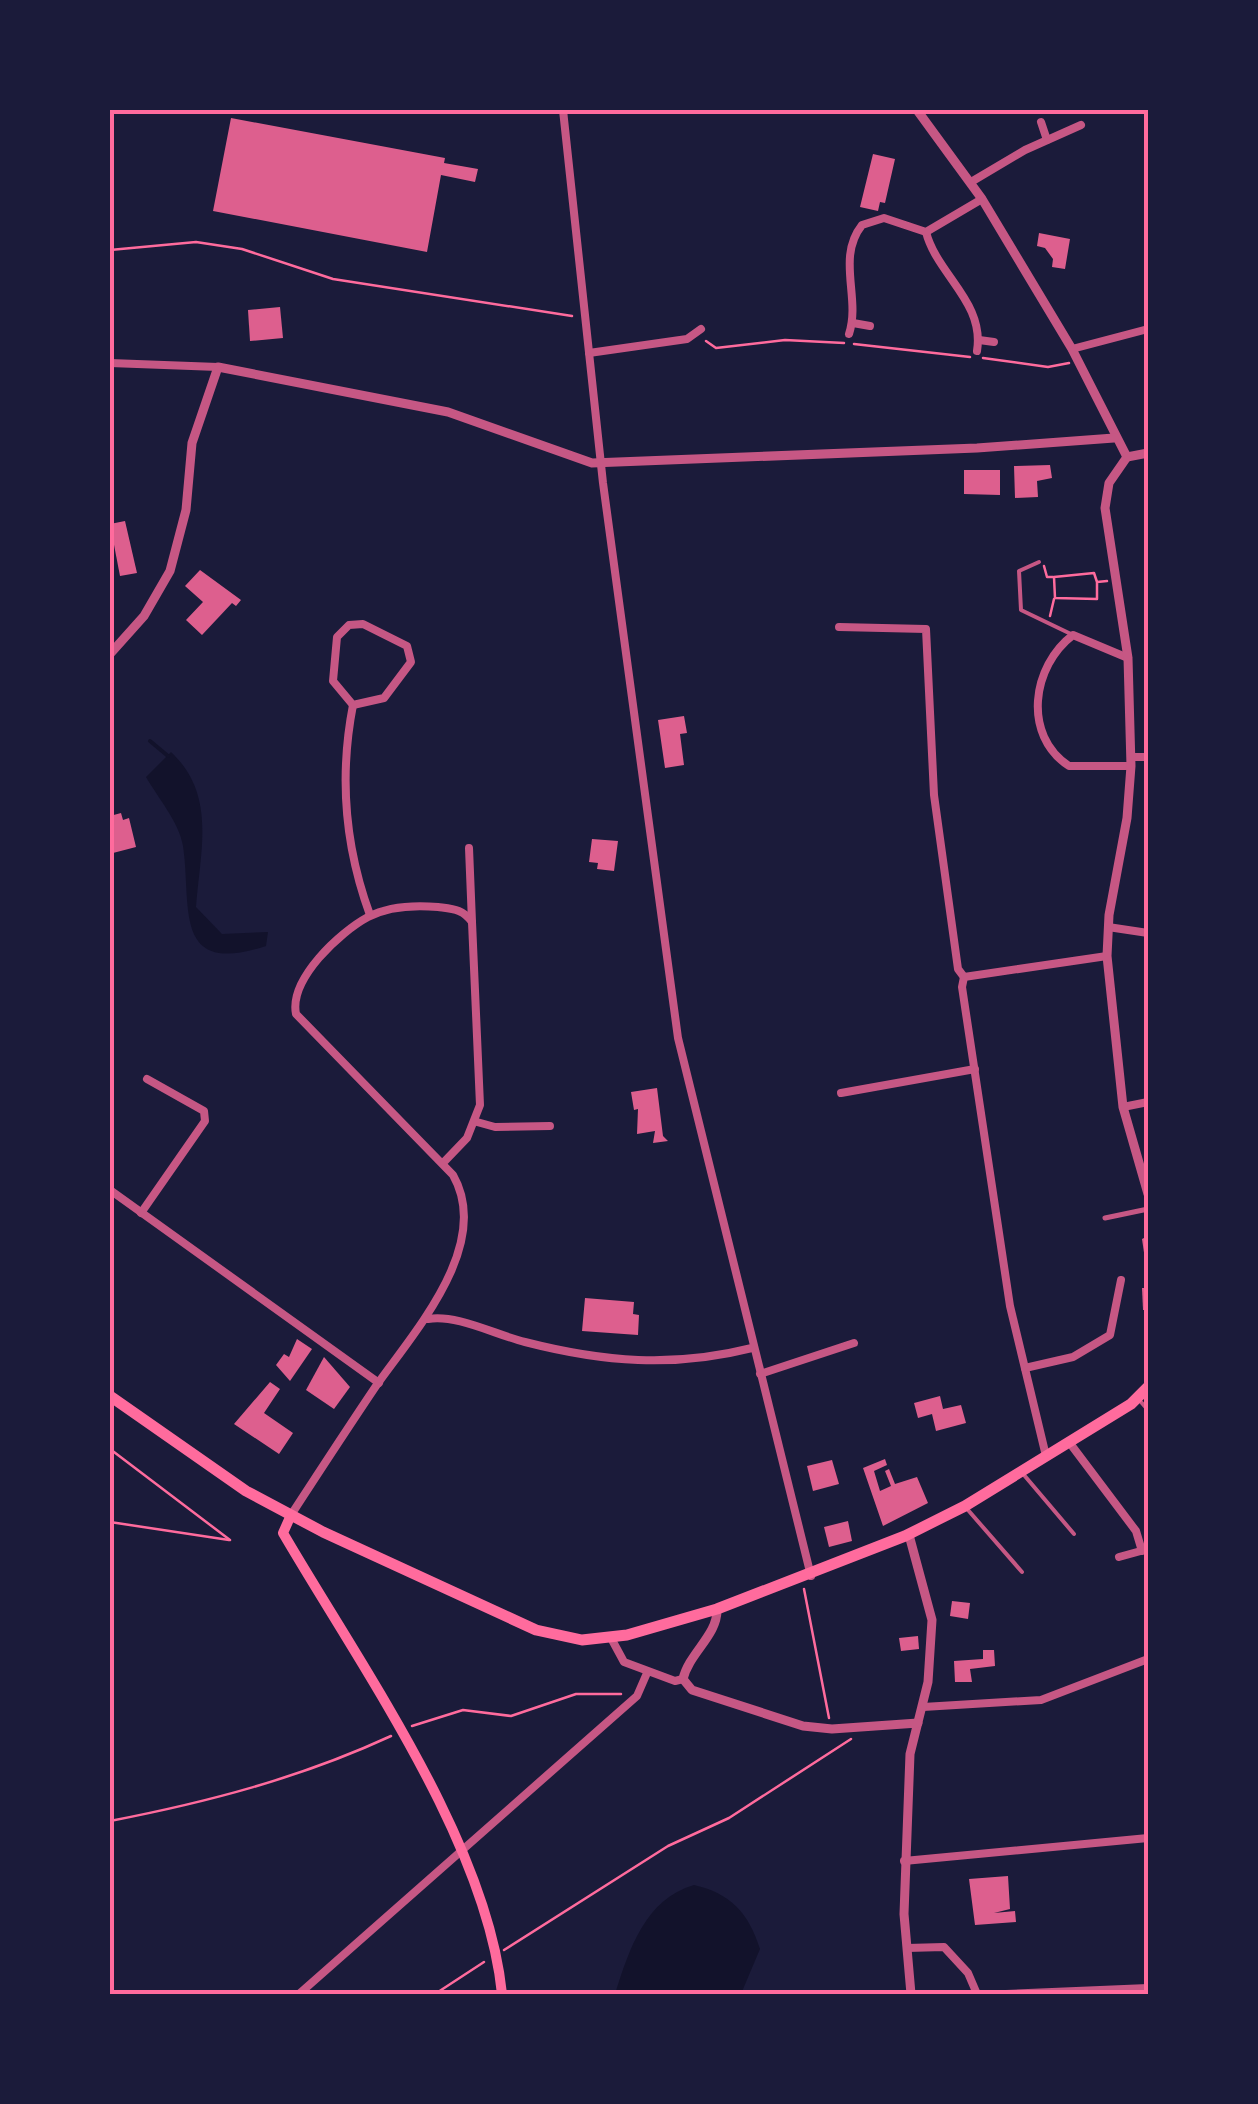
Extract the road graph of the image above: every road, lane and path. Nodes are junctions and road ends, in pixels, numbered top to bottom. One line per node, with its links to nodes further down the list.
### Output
1 (563, 110): 10 (street)
2 (917, 110): 6 (street)
3 (1042, 122): 5 (street)
4 (1080, 125): 5 (street)
5 (1047, 140): 6 (street)
6 (972, 182): 7 (street)
7 (982, 199): 8 (street); 18 (street)
8 (926, 232): 11 (street); 16 (street)
9 (110, 250): 10 (path)
10 (584, 315): 20 (street)
11 (853, 323): 12 (street); 15 (street)
12 (870, 326)
13 (701, 329): 15 (path); 20 (street)
14 (1148, 329): 18 (street)
15 (848, 339): 21 (path)
16 (979, 340): 17 (street); 19 (street)
17 (994, 342)
18 (1072, 348): 21 (street)
19 (976, 351)
20 (589, 353): 27 (street)
21 (1078, 360): 24 (street)
22 (110, 362): 23 (street)
23 (218, 367): 27 (street); 38 (street)
24 (1114, 438): 26 (street); 27 (street)
25 (1148, 453): 26 (street)
26 (1127, 458): 30 (street)
27 (601, 463): 66 (street)
28 (1039, 562): 29 (path); 33 (lane)
29 (1054, 577): 31 (path); 32 (path)
30 (1113, 580): 31 (path); 39 (street)
31 (1096, 582): 32 (path)
32 (1055, 598): 33 (path)
33 (1048, 622): 37 (lane)
34 (838, 628): 35 (street)
35 (926, 628): 36 (street); 49 (street)
36 (939, 628)
37 (1073, 635): 39 (street); 42 (street)
38 (110, 654)
39 (1128, 658): 42 (street)
40 (353, 706): 40 (street); 44 (street)
41 (1148, 757): 42 (street)
42 (1131, 761): 46 (street)
43 (469, 848): 45 (street)
44 (370, 915): 45 (street); 57 (street)
45 (472, 922): 55 (street)
46 (1108, 927): 47 (street); 48 (street)
47 (1148, 933)
48 (1108, 956): 49 (street); 54 (street)
49 (964, 977): 50 (street)
50 (975, 1070): 52 (street); 67 (street)
51 (147, 1079): 61 (street)
52 (842, 1093)
53 (1148, 1102): 54 (street)
54 (1123, 1107): 59 (street)
55 (477, 1122): 56 (street); 57 (street)
56 (550, 1126)
57 (444, 1163): 64 (street)
58 (110, 1190): 61 (street)
59 (1148, 1192)
60 (1148, 1209): 62 (street)
61 (140, 1213): 69 (street)
62 (1105, 1218)
63 (1121, 1280): 67 (street)
64 (428, 1319): 66 (street); 69 (street)
65 (854, 1342): 68 (street)
66 (752, 1348): 68 (street)
67 (1025, 1368): 76 (street)
68 (760, 1374): 86 (street)
69 (379, 1383): 79 (street)
70 (1148, 1387): 72 (main road)
71 (110, 1396): 79 (main road)
72 (1137, 1399): 73 (lane); 74 (main road)
73 (1148, 1410)
74 (1069, 1442): 76 (main road); 83 (street)
75 (110, 1449): 80 (path)
76 (1046, 1456): 77 (main road)
77 (1021, 1472): 78 (main road); 82 (lane)
78 (965, 1506): 81 (main road); 85 (lane)
79 (290, 1515): 88 (main road); 96 (main road)
80 (110, 1522)
81 (909, 1534): 86 (main road); 93 (street)
82 (1074, 1534)
83 (1145, 1550): 84 (street)
84 (1119, 1557)
85 (1022, 1572)
86 (806, 1577): 87 (main road); 95 (path)
87 (717, 1609): 88 (main road); 91 (street)
88 (611, 1638): 90 (street)
89 (1148, 1659): 93 (street)
90 (647, 1672): 91 (street); 92 (street)
91 (683, 1679): 95 (street)
92 (637, 1696): 96 (path); 100 (street)
93 (923, 1706): 94 (street)
94 (918, 1723): 95 (street); 101 (street)
95 (832, 1730)
96 (400, 1732): 98 (path); 100 (main road)
97 (856, 1734): 103 (path)
98 (110, 1821)
99 (1148, 1838): 101 (street)
100 (462, 1851): 103 (main road); 105 (street)
101 (904, 1861): 102 (street)
102 (907, 1948): 108 (street); 109 (street)
103 (498, 1953): 106 (path); 107 (main road)
104 (1148, 1988): 110 (street)
105 (299, 1994)
106 (436, 1994)
107 (502, 1994)
108 (910, 1994)
109 (978, 1994)
110 (1006, 1994)

